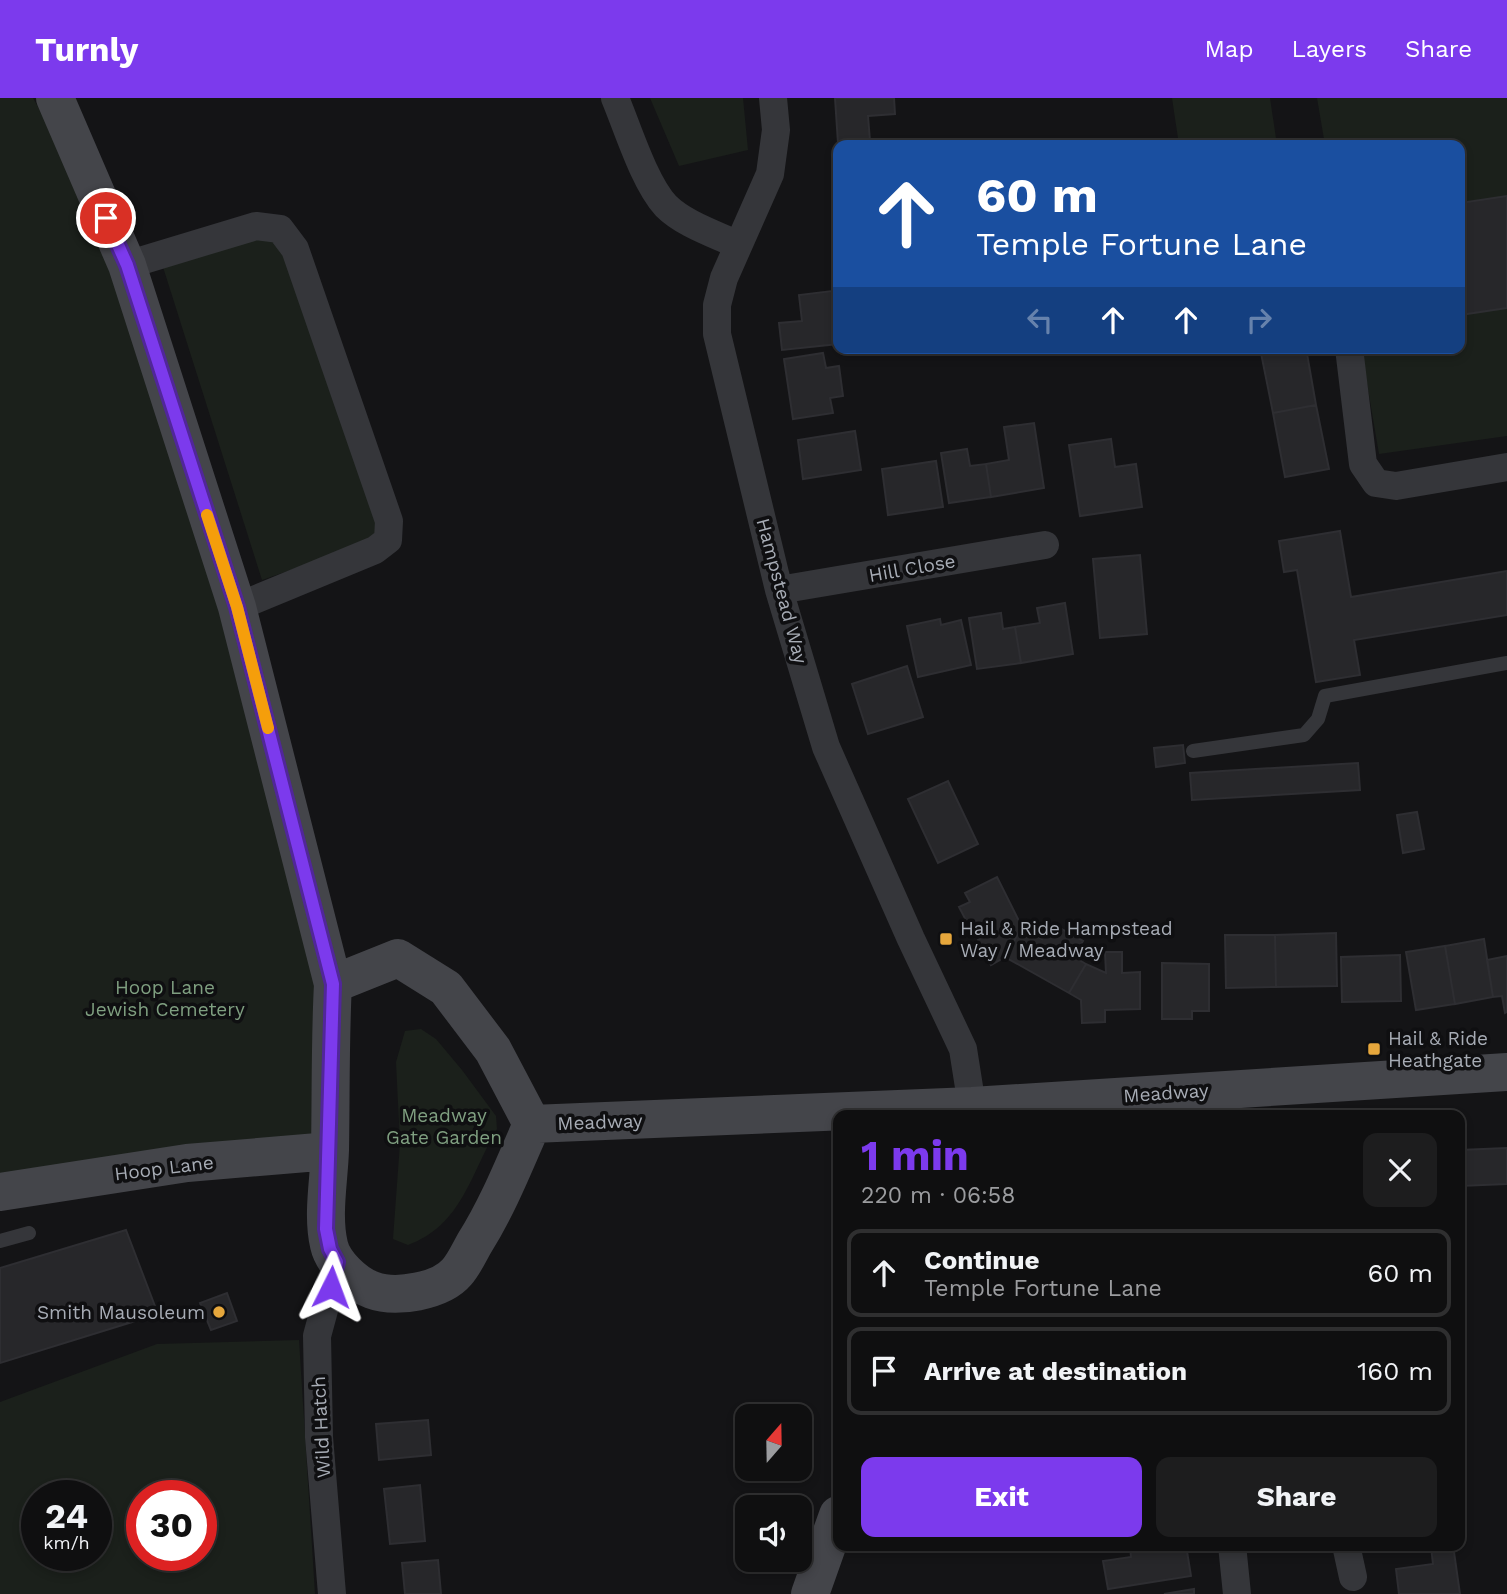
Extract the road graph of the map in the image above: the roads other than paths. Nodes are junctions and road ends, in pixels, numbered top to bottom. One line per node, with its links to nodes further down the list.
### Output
1 (55, 98): 5 (street)
2 (615, 98): 4 (street)
3 (772, 98): 4 (street, Hampstead Way)
4 (737, 245): 9 (street, Hampstead Way)
5 (127, 265): 10 (street); 10 (street)
6 (1350, 354): 7 (street)
7 (1507, 467)
8 (1045, 545): 9 (street, Hill Close)
9 (779, 590): 16 (street, Hampstead Way)
10 (237, 607): 13 (street)
11 (1507, 663): 12 (lane)
12 (1193, 751)
13 (333, 984): 19 (street); 20 (street)
14 (1507, 1072): 15 (street, Meadway)
15 (1227, 1102): 17 (street, Meadway)
16 (972, 1110)
17 (1000, 1110)
18 (833, 1115): 19 (street, Meadway)
19 (532, 1124): 24 (street)
20 (330, 1151): 21 (street, Hoop Lane); 24 (street)
21 (0, 1192)
22 (29, 1233): 23 (lane)
23 (0, 1241)
24 (337, 1262): 29 (street, Wild Hatch)
25 (833, 1529): 30 (street)
26 (1233, 1551): 31 (street)
27 (1347, 1551): 28 (street)
28 (1353, 1577)
29 (332, 1594)
30 (810, 1594)
31 (1237, 1594)

